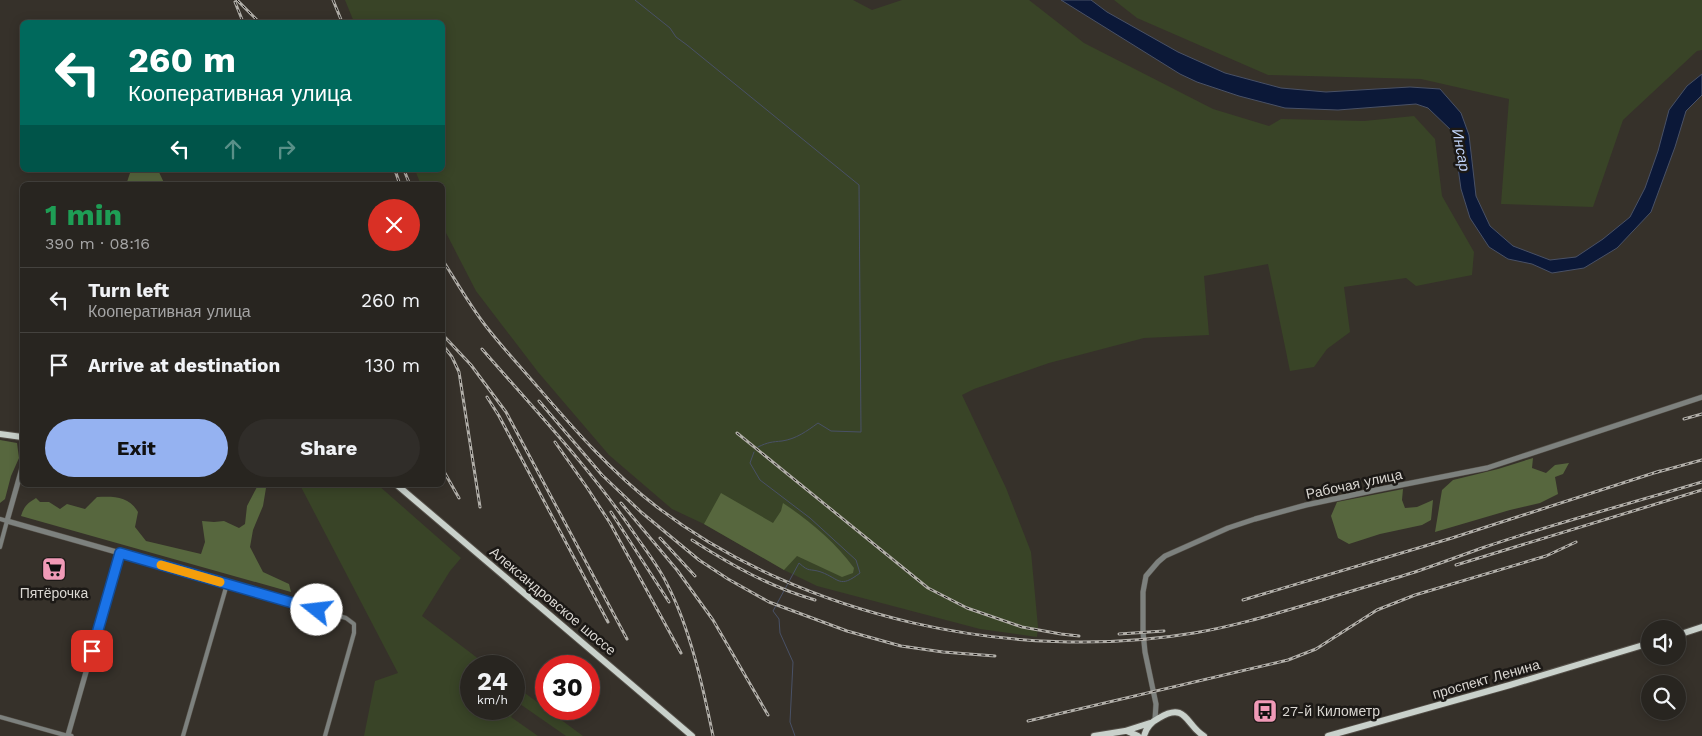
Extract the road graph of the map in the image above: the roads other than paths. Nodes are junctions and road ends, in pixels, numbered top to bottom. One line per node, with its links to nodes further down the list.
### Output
1 (1702, 397): 14 (street, Рабочая улица)
2 (0, 434): 3 (main road)
3 (20, 436)
4 (20, 475): 7 (street)
5 (399, 487): 23 (main road, Александровское шоссе)
6 (0, 519): 7 (street)
7 (7, 521): 8 (street); 9 (street)
8 (0, 547)
9 (120, 553): 10 (street); 20 (street)
10 (228, 584): 21 (street); 22 (street)
11 (1702, 627): 12 (main road)
12 (1686, 632)
13 (1641, 646): 29 (main road, проспект Ленина)
14 (1156, 704): 15 (street); 17 (street, Рабочая улица)
15 (1172, 713): 17 (main road); 18 (main road)
16 (0, 717): 20 (street)
17 (1154, 721): 19 (main road); 26 (main road)
18 (1194, 728): 27 (main road); 28 (main road)
19 (1125, 731): 24 (main road); 25 (main road)
20 (69, 736)
21 (183, 736)
22 (325, 736)
23 (692, 736)
24 (1094, 736)
25 (1138, 736)
26 (1144, 736)
27 (1195, 736)
28 (1204, 736)
29 (1328, 736)

